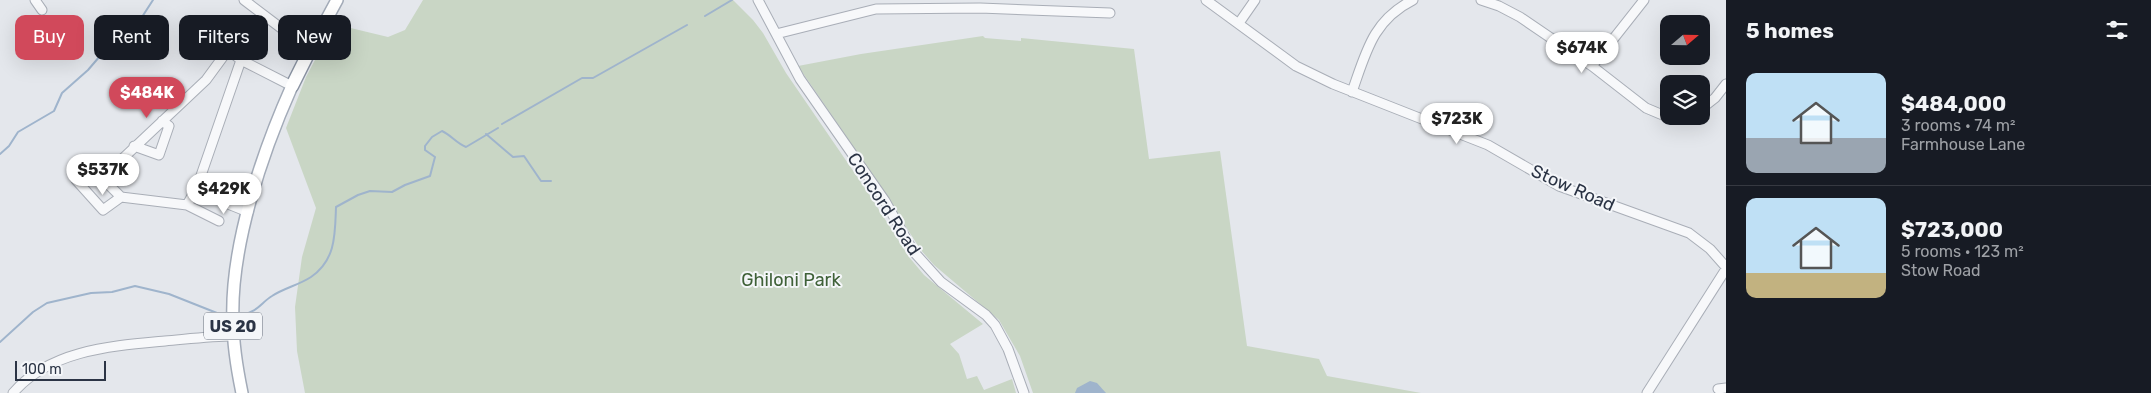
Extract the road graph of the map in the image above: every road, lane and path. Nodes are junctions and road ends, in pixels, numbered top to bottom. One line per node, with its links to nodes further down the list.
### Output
1 (35, 0): 10 (street)
2 (244, 0): 14 (street)
3 (337, 0): 12 (main road, US 20)
4 (758, 0): 15 (street, Concord Road)
5 (1206, 0): 13 (street, Stow Road)
6 (1255, 0): 13 (street)
7 (1413, 0): 22 (street)
8 (1481, 0): 19 (street)
9 (1644, 0): 19 (street)
10 (42, 10)
11 (1110, 13): 15 (street)
12 (329, 15)
13 (1238, 23): 22 (street, Stow Road)
14 (278, 26)
15 (776, 34): 37 (street, Concord Road)
16 (221, 60): 25 (street)
17 (241, 60): 21 (street); 28 (street)
18 (305, 60): 21 (highway, US 20)
19 (1592, 66): 24 (street)
20 (1726, 84): 23 (street)
21 (292, 86): 31 (main road, US 20)
22 (1352, 92): 33 (street, Stow Road)
23 (1710, 102)
24 (1660, 114)
25 (162, 121): 26 (street); 26 (street)
26 (134, 146): 27 (street)
27 (102, 178): 29 (street); 29 (street)
28 (197, 187): 30 (street); 31 (street)
29 (121, 197): 30 (street)
30 (187, 205): 32 (street)
31 (249, 207): 34 (main road, US 20)
32 (219, 221)
33 (1726, 268): 38 (street)
34 (234, 336): 35 (street); 36 (main road, US 20)
35 (12, 393)
36 (242, 393)
37 (1024, 393)
38 (1646, 393)

